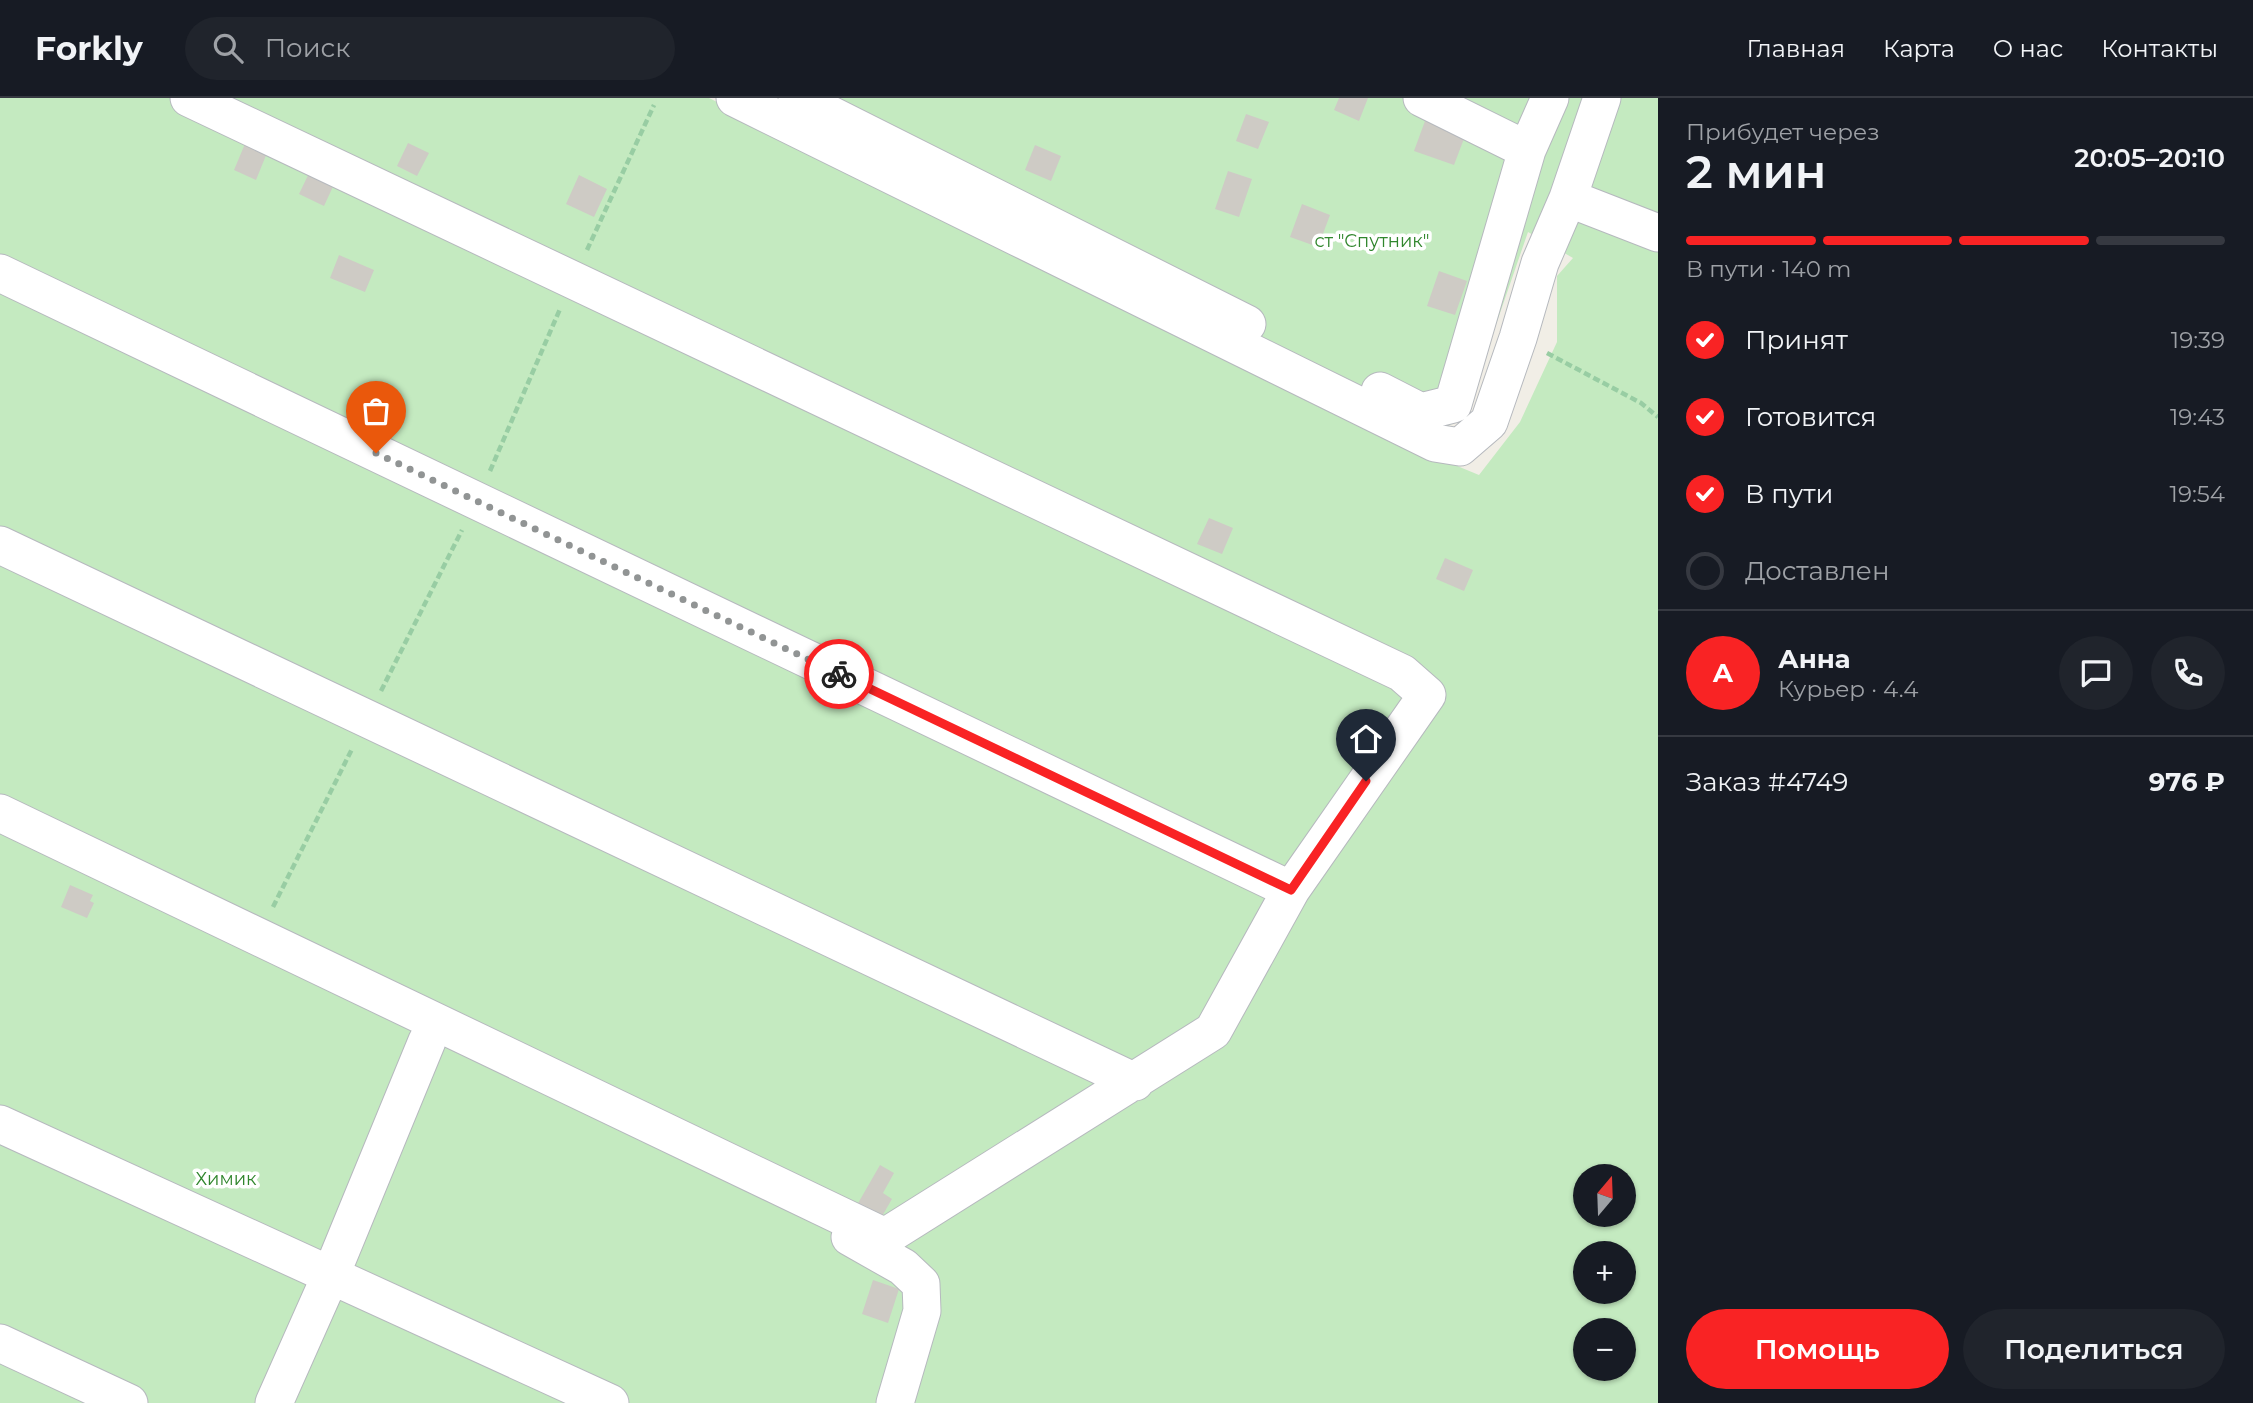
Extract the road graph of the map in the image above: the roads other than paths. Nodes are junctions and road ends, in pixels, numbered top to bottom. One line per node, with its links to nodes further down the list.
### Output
1 (189, 98): 14 (street)
2 (735, 98): 8 (street)
3 (797, 98): 7 (street)
4 (1422, 98): 7 (street)
5 (1550, 98): 7 (street)
6 (1602, 98): 8 (street)
7 (1527, 150)
8 (1568, 198): 9 (street)
9 (1658, 233)
10 (0, 273): 14 (street)
11 (0, 545): 16 (street)
12 (0, 813): 16 (street)
13 (0, 836): 15 (street)
14 (1291, 890): 16 (street)
15 (427, 1041): 18 (street); 23 (street)
16 (1135, 1082)
17 (0, 1124): 18 (street)
18 (330, 1277): 21 (street); 22 (street)
19 (0, 1343): 20 (street)
20 (129, 1403)
21 (274, 1403)
22 (610, 1403)
23 (895, 1403)

